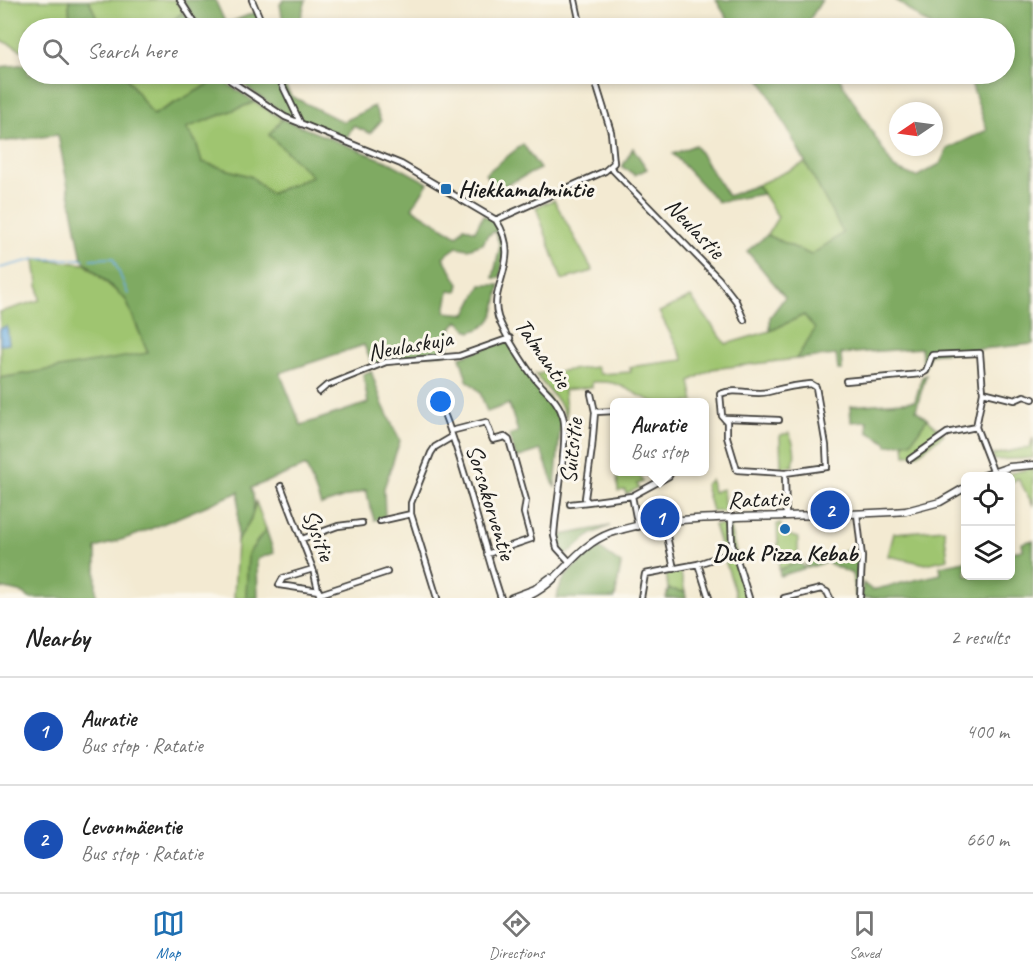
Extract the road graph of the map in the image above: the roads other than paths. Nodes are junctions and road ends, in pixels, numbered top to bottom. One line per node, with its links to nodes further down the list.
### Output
1 (180, 0): 4 (street)
2 (252, 0): 5 (street)
3 (575, 0): 6 (street)
4 (192, 18)
5 (260, 18)
6 (579, 18)
7 (236, 84): 10 (street)
8 (282, 84): 10 (street)
9 (596, 84): 11 (street)
10 (302, 124): 12 (street)
11 (610, 168): 12 (street); 13 (street, Neulastie)
12 (496, 219): 14 (street, Talmantie)
13 (744, 320)
14 (510, 338): 16 (street, Neulaskuja); 48 (street, Talmantie)
15 (846, 381): 17 (street)
16 (319, 392)
17 (983, 392): 19 (street); 25 (street)
18 (591, 394): 21 (street, Suitsitie)
19 (1033, 399)
20 (610, 411): 21 (street)
21 (595, 412): 35 (street, Suitsitie)
22 (445, 417): 26 (street, Sorsakorventie)
23 (725, 418): 24 (street); 30 (street); 30 (street)
24 (779, 420)
25 (976, 427): 27 (street); 29 (street)
26 (451, 434): 37 (street); 46 (street, Sorsakorventie); 46 (street)
27 (910, 459)
28 (1033, 465): 29 (street)
29 (993, 471)
30 (785, 473): 39 (street)
31 (669, 476): 34 (street)
32 (281, 486): 45 (street, Sysitie)
33 (961, 490): 38 (street, Ratatie)
34 (632, 496): 35 (street, Suitsitie); 44 (street)
35 (588, 502): 36 (street)
36 (570, 504)
37 (411, 514): 41 (street); 55 (street)
38 (857, 514): 39 (street, Ratatie); 64 (street)
39 (786, 516): 40 (street, Ratatie)
40 (731, 518): 42 (street, Ratatie); 61 (street)
41 (380, 521)
42 (664, 522): 44 (street, Ratatie); 50 (street)
43 (362, 523): 45 (street)
44 (638, 527): 48 (street, Ratatie)
45 (302, 539): 51 (street, Sysitie)
46 (487, 554): 56 (street, Sorsakorventie)
47 (721, 556): 49 (street)
48 (569, 561): 52 (street, Ratatie)
49 (698, 564): 50 (street); 60 (street)
50 (674, 569): 59 (street)
51 (313, 570): 54 (street, Sysitie); 54 (street)
52 (561, 571): 57 (street, Ratatie); 58 (street, Ratatie)
53 (387, 572): 54 (street)
54 (319, 594)
55 (437, 598)
56 (501, 598)
57 (511, 598)
58 (524, 598)
59 (641, 598)
60 (710, 598)
61 (749, 598)
62 (784, 598): 63 (street)
63 (830, 598)
64 (860, 598)

